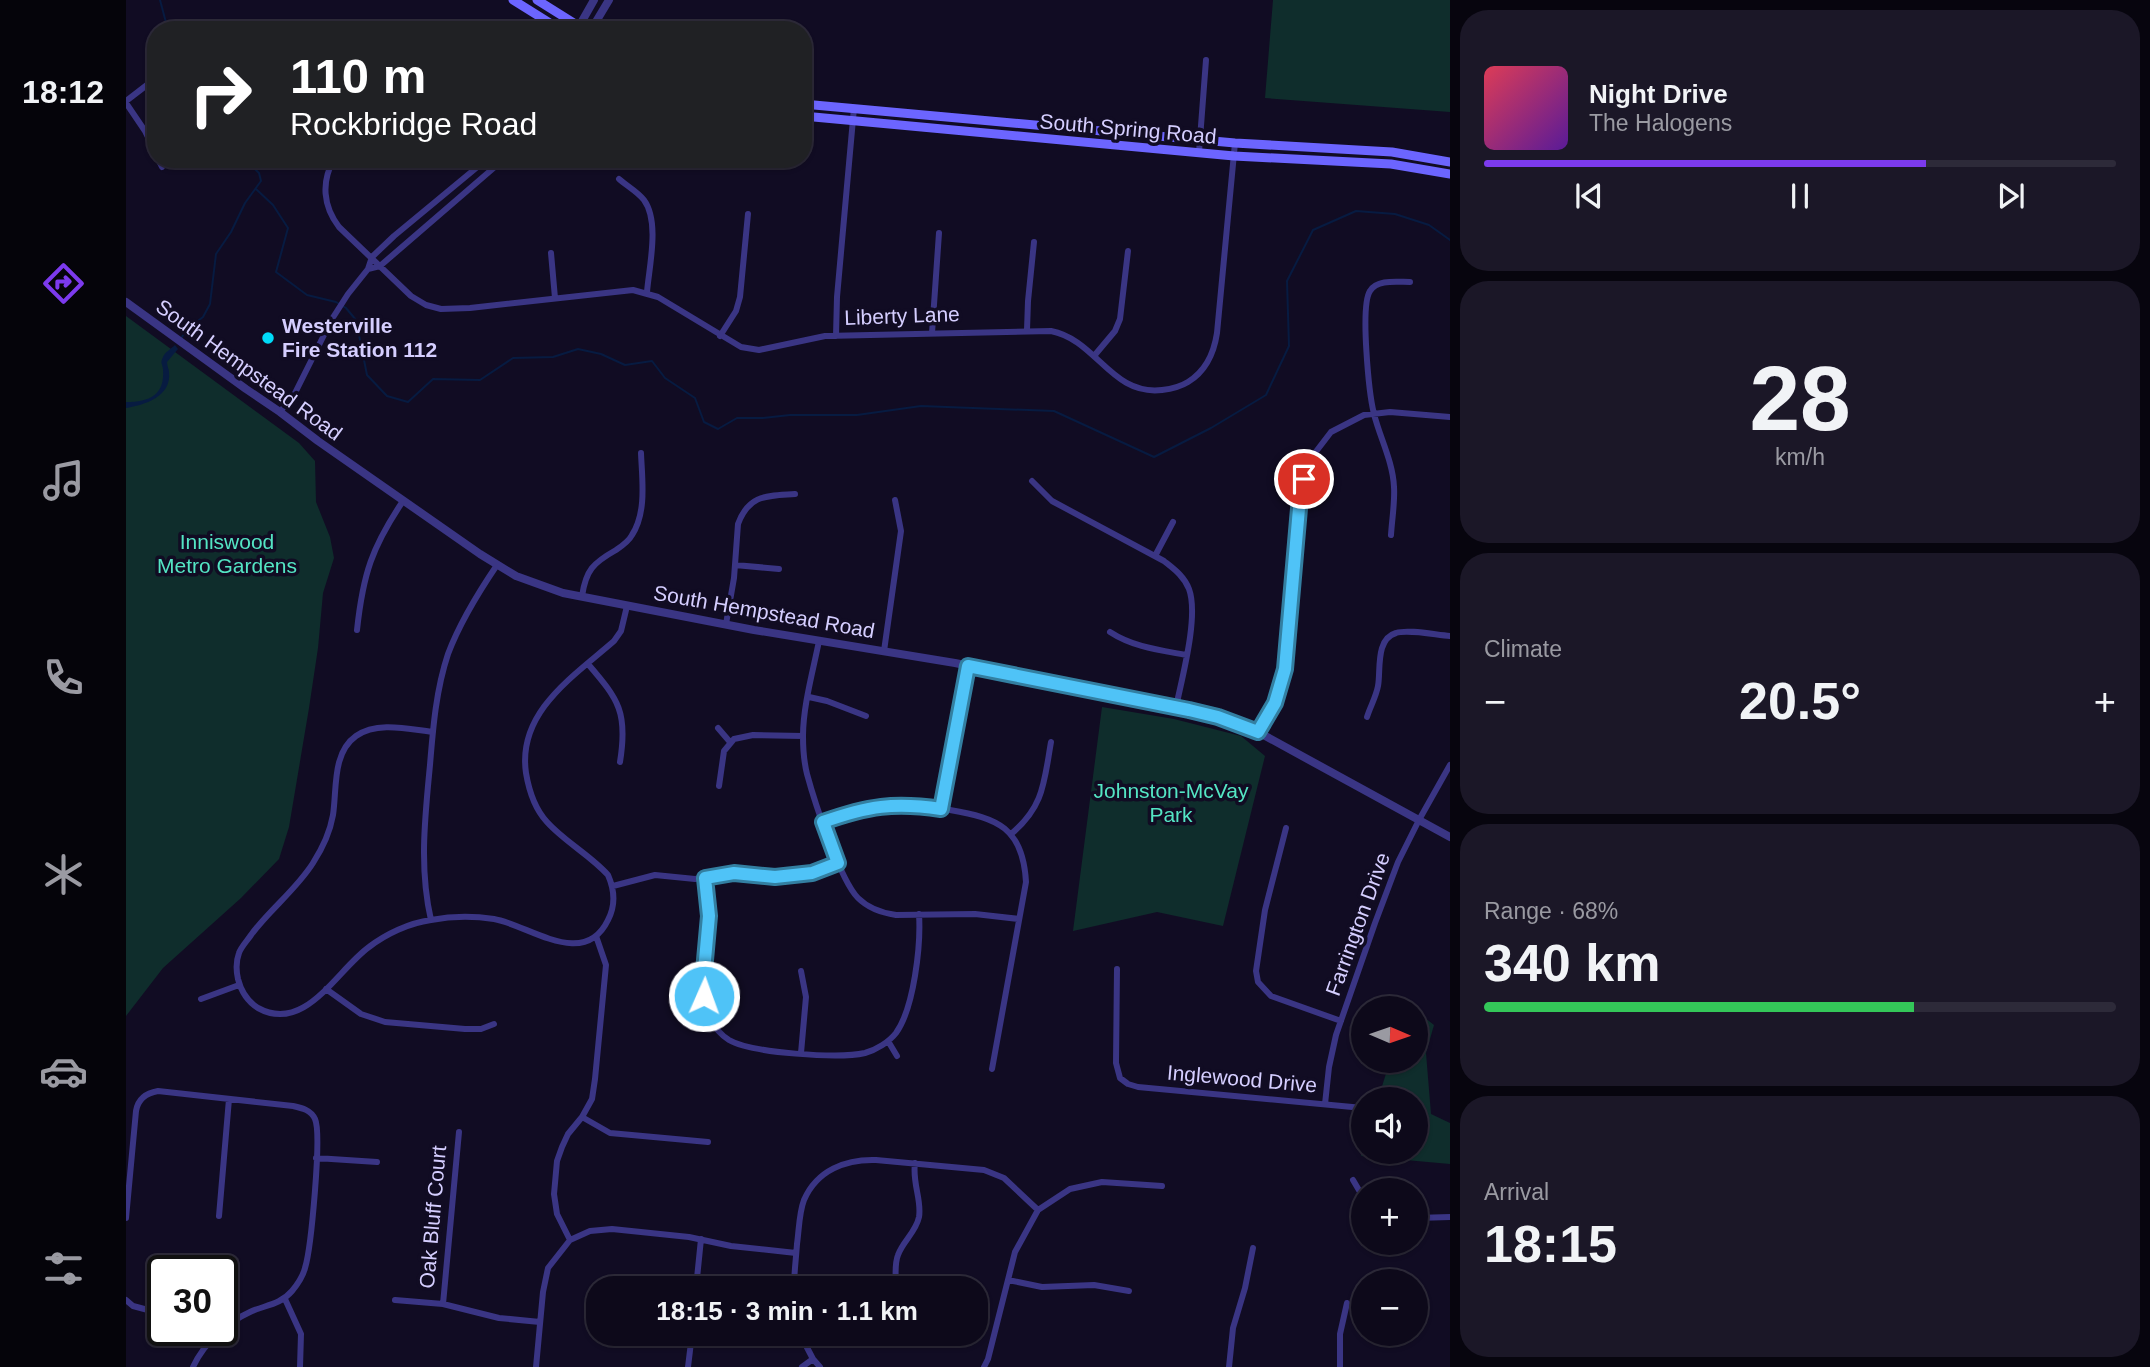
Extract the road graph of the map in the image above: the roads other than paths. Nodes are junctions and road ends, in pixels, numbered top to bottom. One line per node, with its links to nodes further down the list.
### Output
1 (513, 0): 5 (main road)
2 (537, 0): 6 (main road)
3 (594, 0): 7 (street)
4 (609, 0): 8 (street)
5 (547, 21)
6 (568, 21)
7 (584, 21)
8 (596, 21)
9 (1206, 61): 18 (street)
10 (147, 85): 11 (street)
11 (126, 102): 17 (street)
12 (812, 104): 13 (main road, South Spring Road)
13 (854, 108): 15 (street); 16 (main road, South Spring Road)
14 (812, 117): 15 (main road, South Spring Road)
15 (853, 121): 20 (main road, South Spring Road); 43 (street)
16 (1100, 131): 18 (main road, South Spring Road); 20 (main road)
17 (147, 135)
18 (1200, 139): 19 (main road, South Spring Road); 21 (street)
19 (1235, 143): 22 (street, Liberty Lane); 23 (main road, South Spring Road)
20 (1099, 144): 21 (main road, South Spring Road)
21 (1199, 152): 22 (main road, South Spring Road)
22 (1234, 156): 27 (main road, South Spring Road); 45 (street, Liberty Lane)
23 (1450, 162)
24 (330, 168): 34 (street, Liberty Lane)
25 (476, 168): 34 (street)
26 (494, 168): 35 (street)
27 (1450, 174)
28 (619, 179): 38 (street)
29 (748, 214): 44 (street)
30 (939, 233): 42 (street)
31 (1034, 242): 41 (street)
32 (1128, 251): 45 (street)
33 (551, 253): 39 (street)
34 (372, 257): 35 (street, Liberty Lane); 36 (street)
35 (380, 266): 36 (street); 39 (street, Liberty Lane)
36 (368, 269): 46 (street)
37 (1410, 282): 47 (street)
38 (646, 292): 39 (street, Liberty Lane); 44 (street, Liberty Lane)
39 (555, 298)
40 (126, 302): 46 (street, South Hempstead Road)
41 (1027, 330): 42 (street, Liberty Lane); 45 (street, Liberty Lane)
42 (932, 333): 43 (street, Liberty Lane)
43 (836, 335): 44 (street, Liberty Lane)
44 (720, 336)
45 (1094, 356)
46 (280, 412): 53 (street, South Hempstead Road)
47 (1374, 413): 48 (street); 55 (street); 77 (street)
48 (1450, 417)
49 (641, 453): 60 (street)
50 (1032, 481): 56 (street)
51 (795, 494): 58 (street)
52 (895, 500): 67 (street)
53 (403, 501): 57 (street, South Hempstead Road); 63 (street)
54 (1173, 522): 56 (street)
55 (1391, 535)
56 (1155, 556): 68 (street)
57 (497, 565): 60 (street, South Hempstead Road); 76 (street)
58 (735, 565): 59 (street); 62 (street)
59 (779, 569)
60 (582, 596): 61 (street, South Hempstead Road)
61 (627, 606): 62 (street, South Hempstead Road); 69 (street)
62 (726, 624): 66 (street, South Hempstead Road)
63 (357, 630)
64 (1110, 632): 68 (street)
65 (1450, 636): 74 (street)
66 (819, 641): 67 (street, South Hempstead Road); 71 (street)
67 (884, 651): 70 (street, South Hempstead Road)
68 (1186, 655): 72 (street)
69 (588, 664): 81 (street); 92 (street)
70 (968, 666): 72 (street, South Hempstead Road); 84 (street)
71 (809, 697): 73 (street); 78 (street)
72 (1176, 707): 77 (street, South Hempstead Road)
73 (866, 716)
74 (1367, 717)
75 (718, 728): 80 (street)
76 (433, 732): 95 (street); 99 (street)
77 (1258, 732): 85 (street, South Hempstead Road)
78 (803, 736): 80 (street); 86 (street)
79 (1051, 742): 88 (street)
80 (730, 743): 83 (street)
81 (620, 762)
82 (1450, 767): 85 (street, Farrington Drive)
83 (719, 786)
84 (941, 809): 86 (street); 88 (street)
85 (1419, 820): 89 (street, South Hempstead Road); 102 (street, Farrington Drive)
86 (823, 822): 90 (street)
87 (1286, 828): 102 (street)
88 (1011, 834): 94 (street)
89 (1450, 837)
90 (838, 863): 91 (street); 93 (street)
91 (705, 878): 92 (street); 105 (street)
92 (613, 886): 96 (street)
93 (919, 915): 94 (street); 104 (street)
94 (1019, 919): 107 (street)
95 (431, 920): 96 (street); 100 (street)
96 (596, 936): 111 (street)
97 (1117, 969): 109 (street, Inglewood Drive)
98 (801, 971): 105 (street)
99 (239, 985): 100 (street); 101 (street)
100 (326, 989): 103 (street)
101 (201, 999)
102 (1341, 1021): 109 (street, Farrington Drive)
103 (494, 1024)
104 (888, 1041): 105 (street); 106 (street)
105 (802, 1053)
106 (897, 1056)
107 (992, 1069)
108 (229, 1099): 114 (street); 119 (street); 121 (street)
109 (1325, 1104): 110 (street, Inglewood Drive)
110 (1351, 1107)
111 (582, 1117): 113 (street); 124 (street)
112 (459, 1132): 136 (street, Oak Bluff Court)
113 (708, 1142)
114 (316, 1158): 115 (street); 132 (street)
115 (377, 1163)
116 (915, 1163): 118 (street); 126 (street); 129 (street)
117 (1162, 1186): 118 (street)
118 (1038, 1210): 130 (street)
119 (219, 1216)
120 (1450, 1217): 122 (street)
121 (126, 1218)
122 (1428, 1218)
123 (701, 1239): 124 (street); 126 (street); 127 (street)
124 (570, 1240): 139 (street)
125 (1252, 1248): 151 (street)
126 (796, 1253): 128 (street)
127 (697, 1276)
128 (795, 1276)
129 (896, 1276)
130 (1008, 1280): 131 (street); 150 (street)
131 (1129, 1290)
132 (285, 1299): 138 (street); 145 (street)
133 (126, 1300): 137 (street)
134 (395, 1300): 136 (street)
135 (1346, 1303): 152 (street)
136 (443, 1304): 139 (street)
137 (147, 1310)
138 (238, 1320)
139 (540, 1322): 146 (street)
140 (206, 1346): 144 (street)
141 (690, 1346): 147 (street)
142 (806, 1346): 143 (street)
143 (813, 1359): 148 (street); 149 (street)
144 (193, 1367)
145 (300, 1367)
146 (536, 1367)
147 (688, 1367)
148 (802, 1367)
149 (820, 1367)
150 (984, 1367)
151 (1229, 1367)
152 (1340, 1367)

